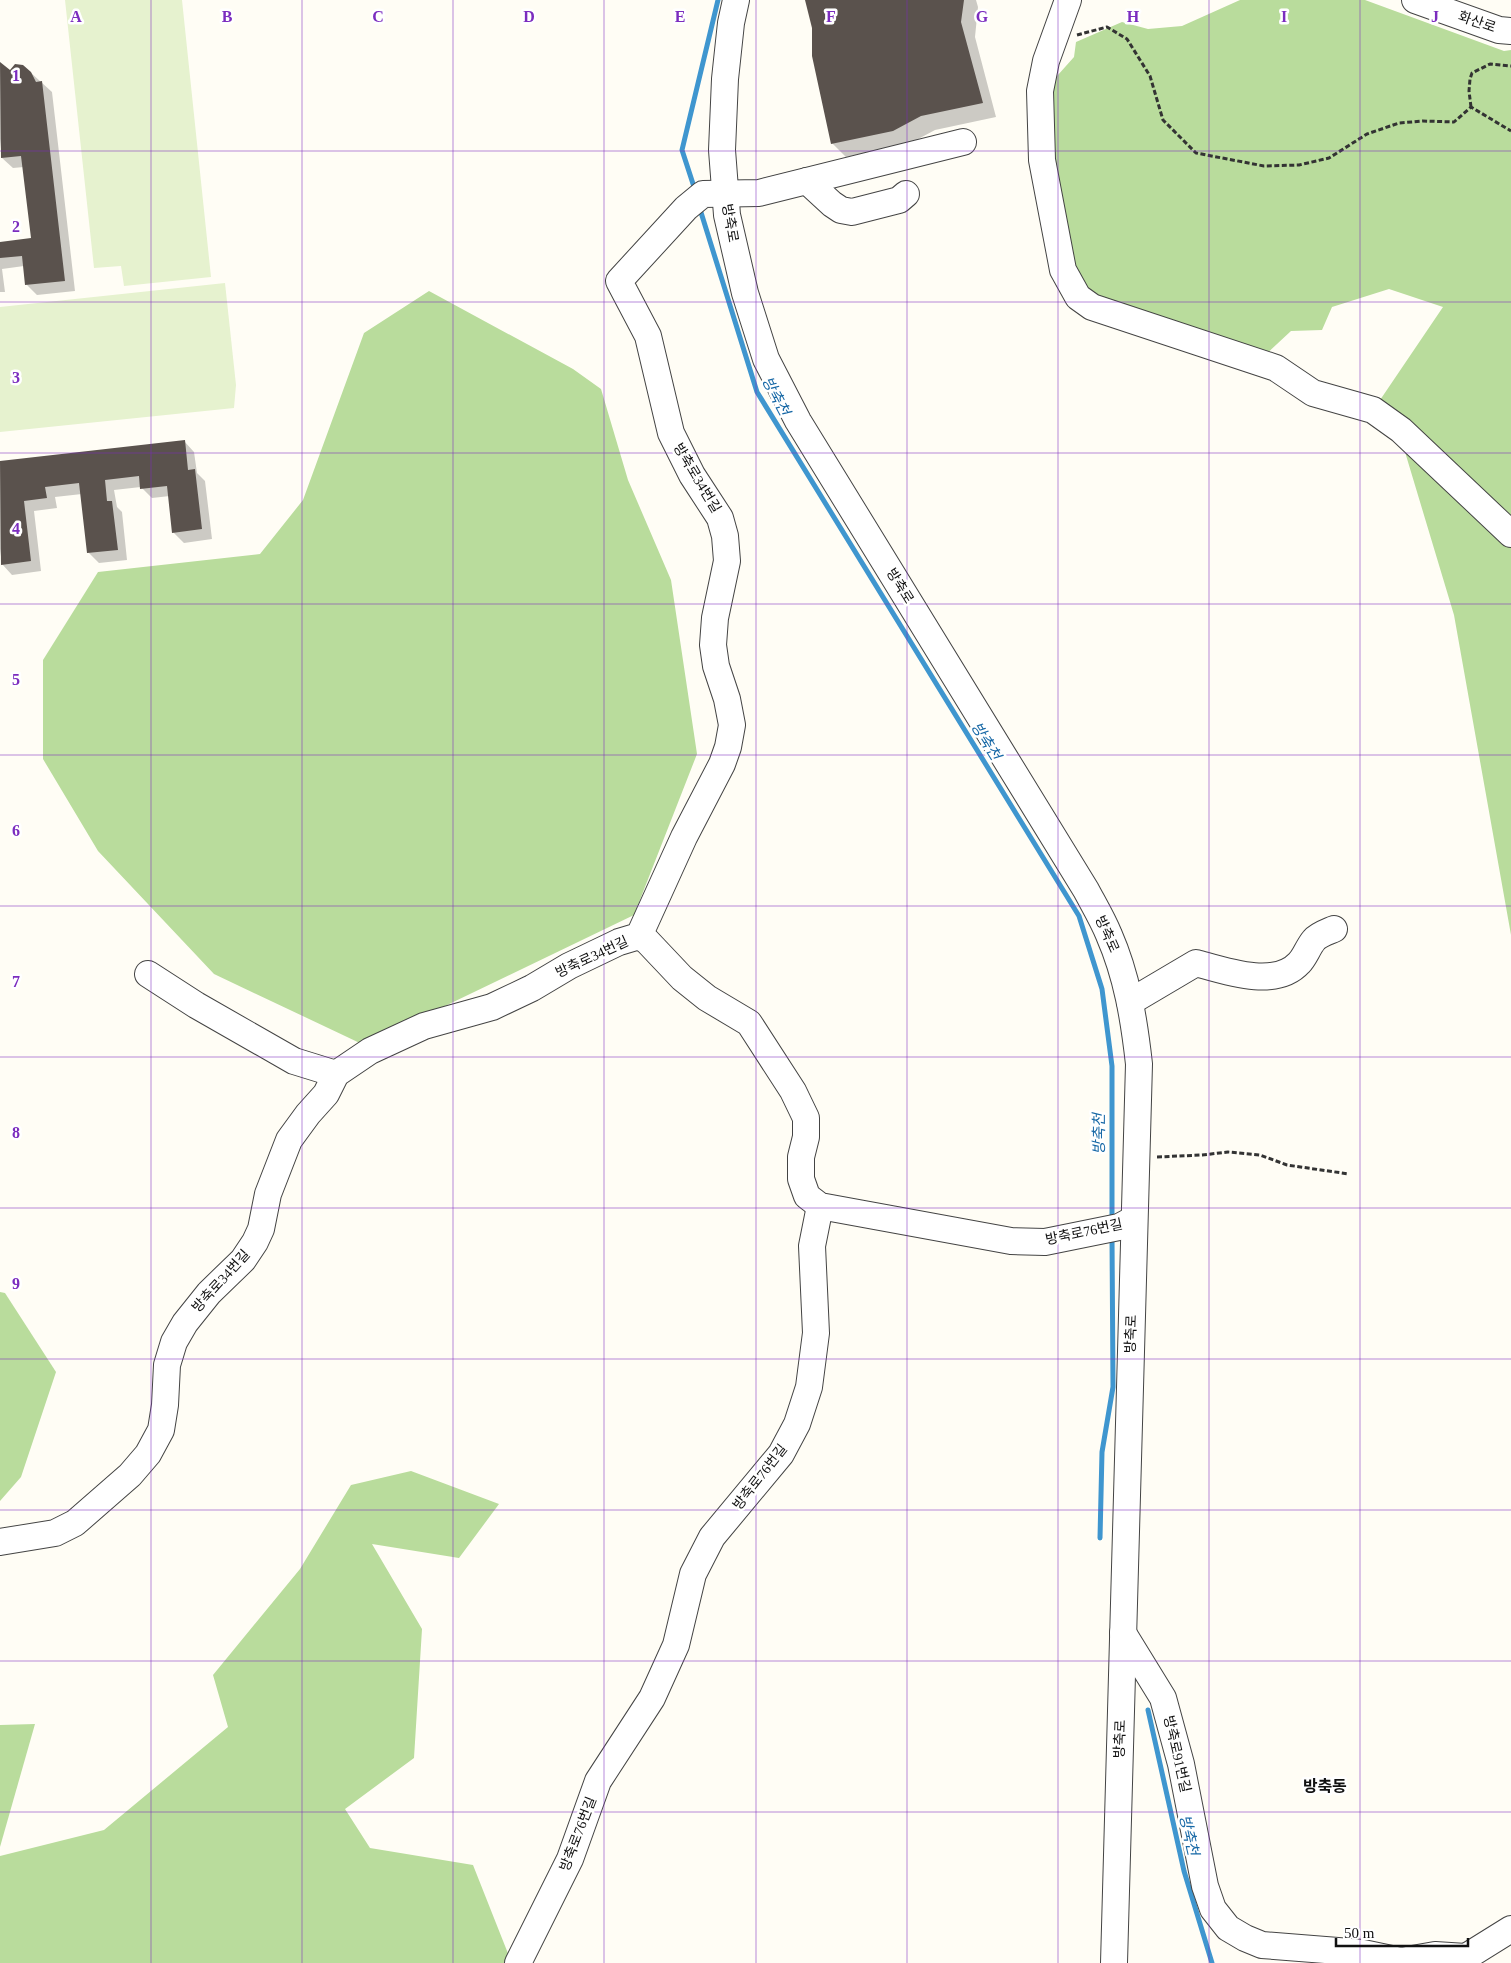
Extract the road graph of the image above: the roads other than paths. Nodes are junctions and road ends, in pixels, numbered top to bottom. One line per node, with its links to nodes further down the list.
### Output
1 (736, 0): 8 (street, 방축로)
2 (1068, 0): 9 (street)
3 (1414, 0): 4 (street, 화산로)
4 (1511, 31)
5 (963, 142): 6 (street)
6 (807, 181): 7 (street); 8 (street)
7 (906, 194)
8 (705, 198): 11 (street, 방축로34번길); 13 (street, 방축로)
9 (1511, 534)
10 (1334, 929): 13 (street)
11 (639, 936): 14 (street, 방축로34번길); 15 (street)
12 (148, 974): 14 (street)
13 (1130, 1002): 16 (street, 방축로)
14 (336, 1074): 17 (street, 방축로34번길)
15 (820, 1206): 16 (street, 방축로76번길); 21 (street, 방축로76번길)
16 (1119, 1226): 18 (street, 방축로)
17 (0, 1542)
18 (1123, 1633): 20 (street, 방축로91번길); 22 (street, 방축로)
19 (1511, 1930): 20 (street)
20 (1466, 1960)
21 (518, 1963)
22 (1114, 1963)

